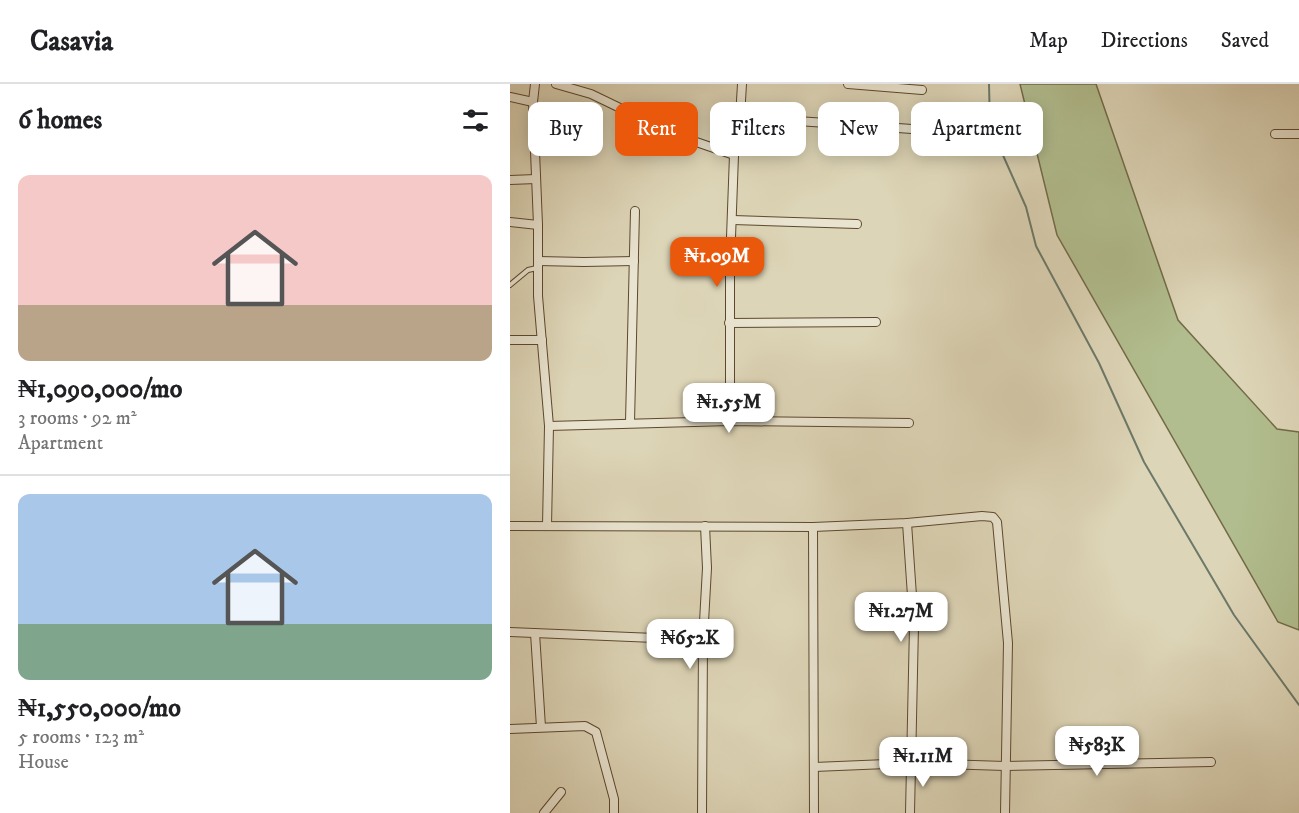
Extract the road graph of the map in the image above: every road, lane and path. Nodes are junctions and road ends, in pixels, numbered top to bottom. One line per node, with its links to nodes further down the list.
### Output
1 (535, 84): 7 (street)
2 (556, 84): 13 (street)
3 (742, 84): 8 (street)
4 (848, 84): 5 (street)
5 (922, 90)
6 (510, 96): 7 (street)
7 (533, 102)
8 (741, 102)
9 (806, 122): 10 (street)
10 (911, 129)
11 (1275, 134): 12 (street)
12 (1299, 134)
13 (710, 147)
14 (535, 156): 16 (street)
15 (734, 156): 19 (street)
16 (536, 179): 17 (street); 22 (street)
17 (510, 180)
18 (636, 211): 23 (street)
19 (733, 220): 21 (street); 26 (street)
20 (510, 222): 22 (street)
21 (857, 224)
22 (538, 225): 24 (street)
23 (634, 261): 24 (street); 31 (street)
24 (538, 264): 25 (lane); 29 (street)
25 (510, 285)
26 (729, 322): 27 (street); 30 (street)
27 (876, 322)
28 (510, 340): 29 (street)
29 (542, 340): 33 (street)
30 (730, 421): 31 (street); 32 (street)
31 (630, 422): 33 (street)
32 (909, 423)
33 (549, 426): 36 (street)
34 (907, 523): 38 (street); 40 (street); 48 (street)
35 (510, 526): 36 (street)
36 (547, 526): 37 (street)
37 (705, 526): 38 (street); 43 (street)
38 (813, 527): 49 (street)
39 (923, 623): 40 (street)
40 (914, 625): 47 (street)
41 (510, 632): 42 (street)
42 (536, 633): 43 (street); 44 (street)
43 (703, 640): 53 (street)
44 (541, 727): 45 (street); 52 (street)
45 (510, 729)
46 (1211, 762): 48 (street)
47 (911, 763): 48 (street); 49 (street); 55 (street)
48 (1005, 766): 56 (street)
49 (814, 767): 54 (street)
50 (561, 792): 51 (street)
51 (544, 813)
52 (614, 813)
53 (702, 813)
54 (814, 813)
55 (910, 813)
56 (1005, 813)

